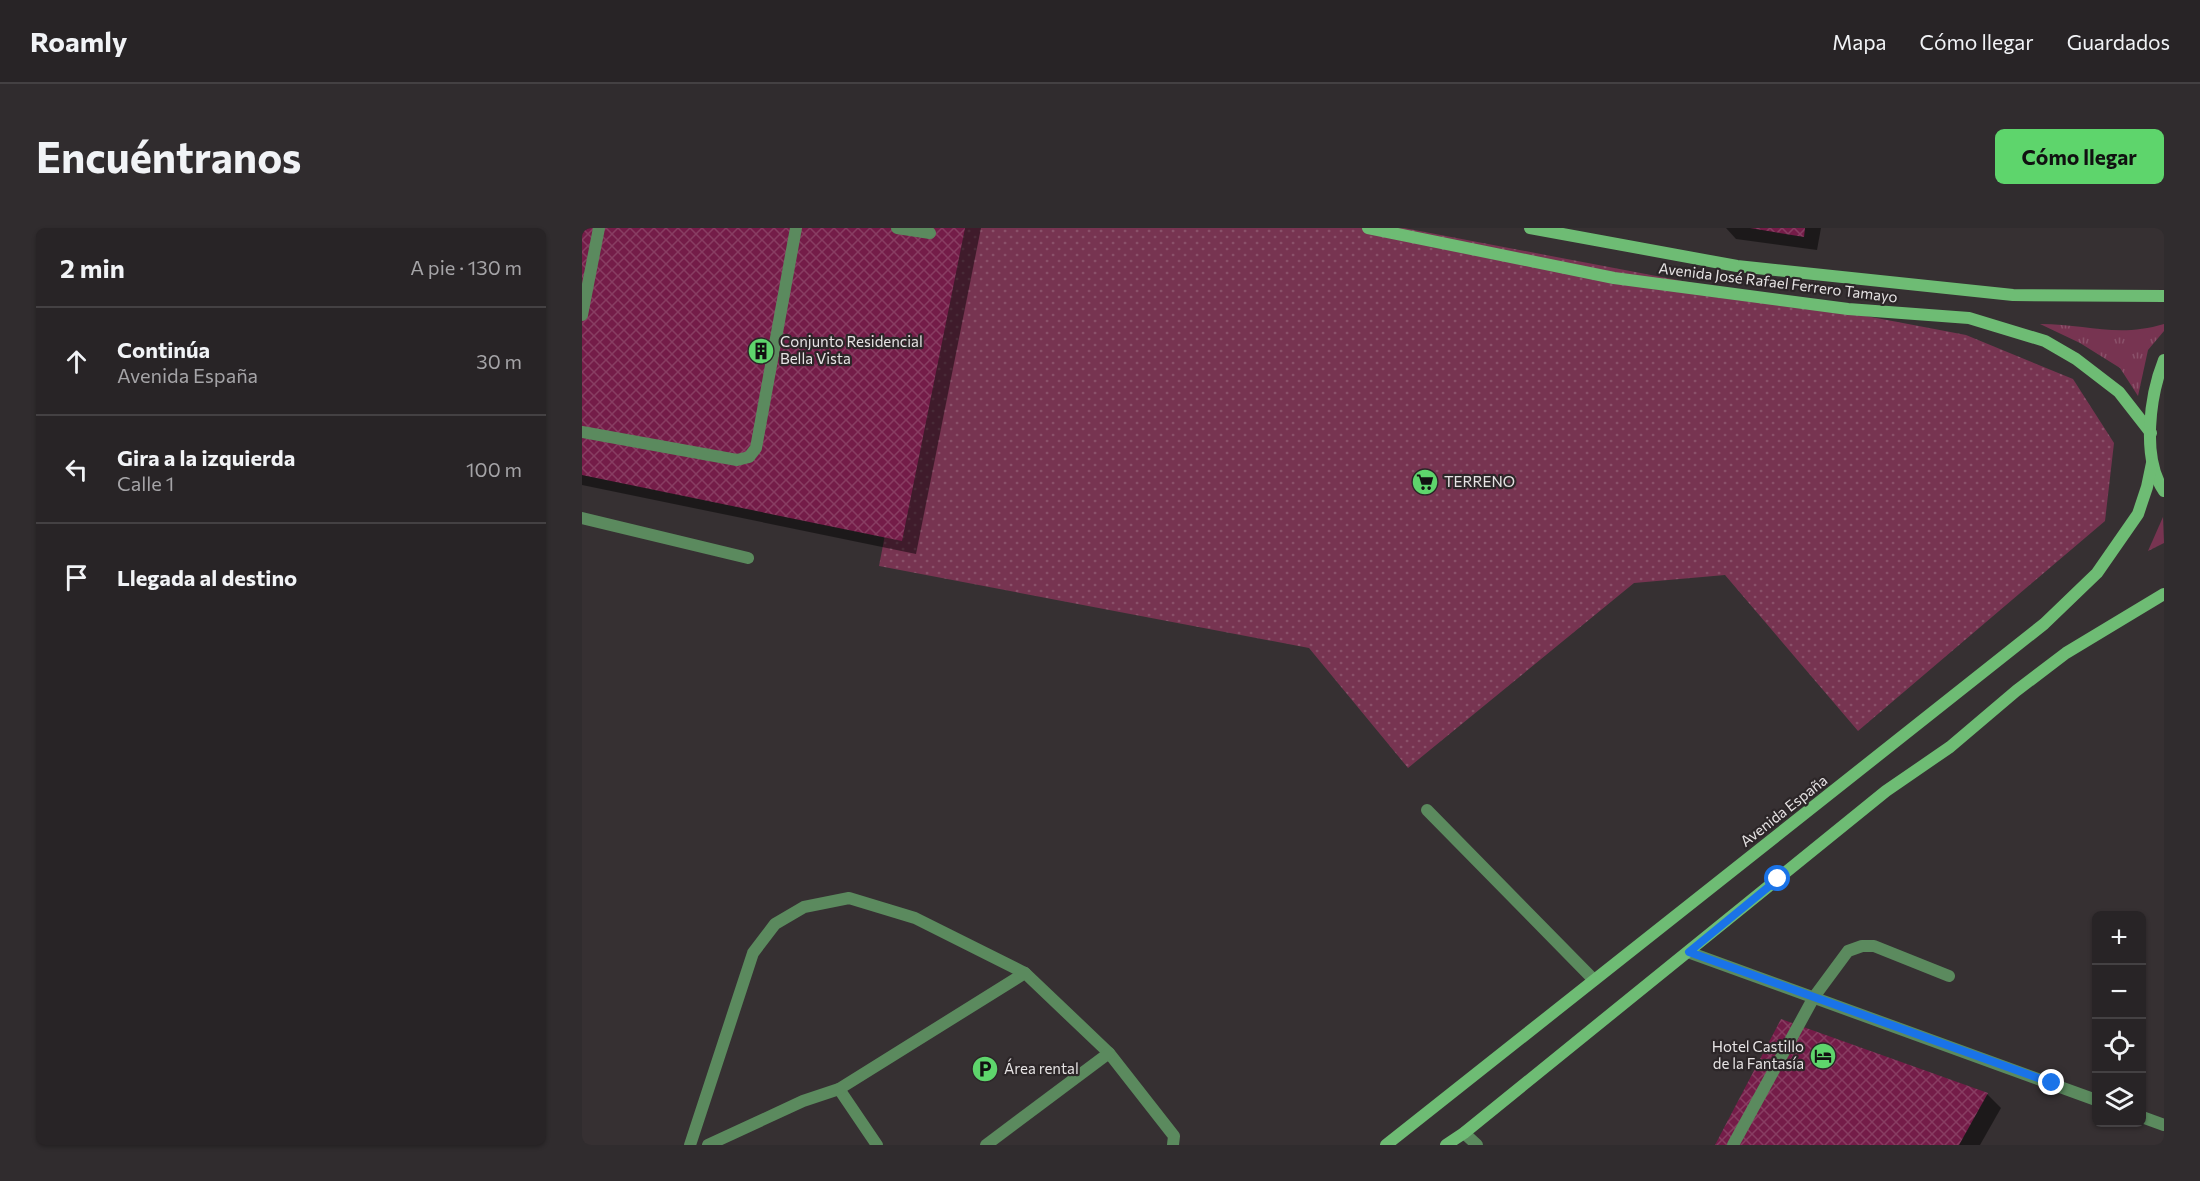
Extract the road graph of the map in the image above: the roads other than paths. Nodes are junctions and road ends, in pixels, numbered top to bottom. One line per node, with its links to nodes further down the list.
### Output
1 (599, 228): 8 (street)
2 (796, 228): 10 (street)
3 (897, 228): 6 (street)
4 (1368, 228): 11 (main road, Avenida José Rafael Ferrero Tamayo)
5 (1530, 228): 7 (main road, Avenida José Rafael Ferrero Tamayo)
6 (930, 233)
7 (2164, 297)
8 (582, 315)
9 (2164, 360): 11 (main road)
10 (582, 432)
11 (2151, 433): 12 (main road)
12 (2152, 463): 13 (main road); 21 (main road, Avenida España)
13 (2164, 491)
14 (582, 518): 15 (street)
15 (748, 558)
16 (2164, 594): 18 (main road)
17 (1427, 810): 21 (street)
18 (1689, 952): 22 (street); 28 (main road)
19 (1025, 973): 23 (street); 24 (street); 29 (street)
20 (1949, 976): 22 (street)
21 (1594, 980): 34 (main road, Avenida España)
22 (1814, 997): 25 (street); 37 (street)
23 (1108, 1053): 32 (street); 33 (street)
24 (839, 1089): 30 (street); 31 (street)
25 (2092, 1098)
26 (2146, 1118): 27 (street)
27 (2164, 1125)
28 (1464, 1133): 35 (main road); 36 (street)
29 (690, 1145)
30 (708, 1145)
31 (877, 1145)
32 (986, 1145)
33 (1173, 1145)
34 (1386, 1145)
35 (1446, 1145)
36 (1477, 1145)
37 (1733, 1145)

